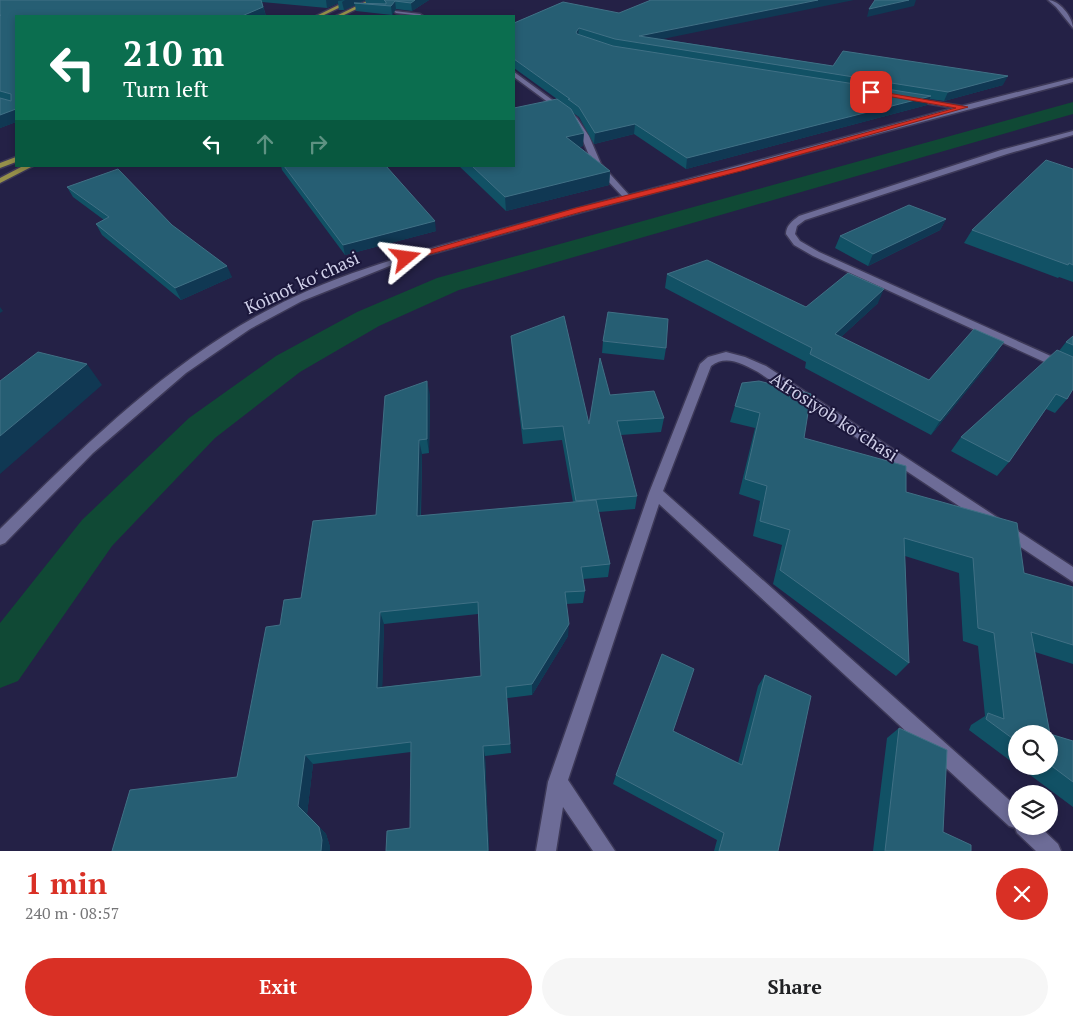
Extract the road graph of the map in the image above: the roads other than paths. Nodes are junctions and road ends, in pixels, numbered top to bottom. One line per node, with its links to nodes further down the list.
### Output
1 (353, 0): 7 (main road)
2 (372, 0): 4 (main road)
3 (1050, 0): 10 (street)
4 (357, 8): 5 (street); 8 (main road)
5 (366, 9)
6 (396, 12): 9 (street)
7 (321, 15)
8 (341, 15)
9 (414, 15)
10 (1073, 26)
11 (515, 75): 20 (street)
12 (1073, 80): 14 (street, Koinot koʻchasi)
13 (908, 98): 14 (street)
14 (965, 107): 20 (street, Koinot koʻchasi)
15 (1073, 134): 21 (street)
16 (15, 159): 17 (main road)
17 (0, 166)
18 (27, 167): 19 (main road)
19 (0, 181)
20 (628, 198): 23 (street, Koinot koʻchasi)
21 (1073, 371)
22 (656, 493): 24 (street, Afrosiyob koʻchasi); 25 (street, Afrosiyob koʻchasi); 26 (street)
23 (0, 539)
24 (1073, 575)
25 (558, 782): 28 (street, Afrosiyob koʻchasi); 29 (street)
26 (1008, 813)
27 (1034, 835): 30 (street)
28 (546, 851)
29 (605, 851)
30 (1051, 851)

